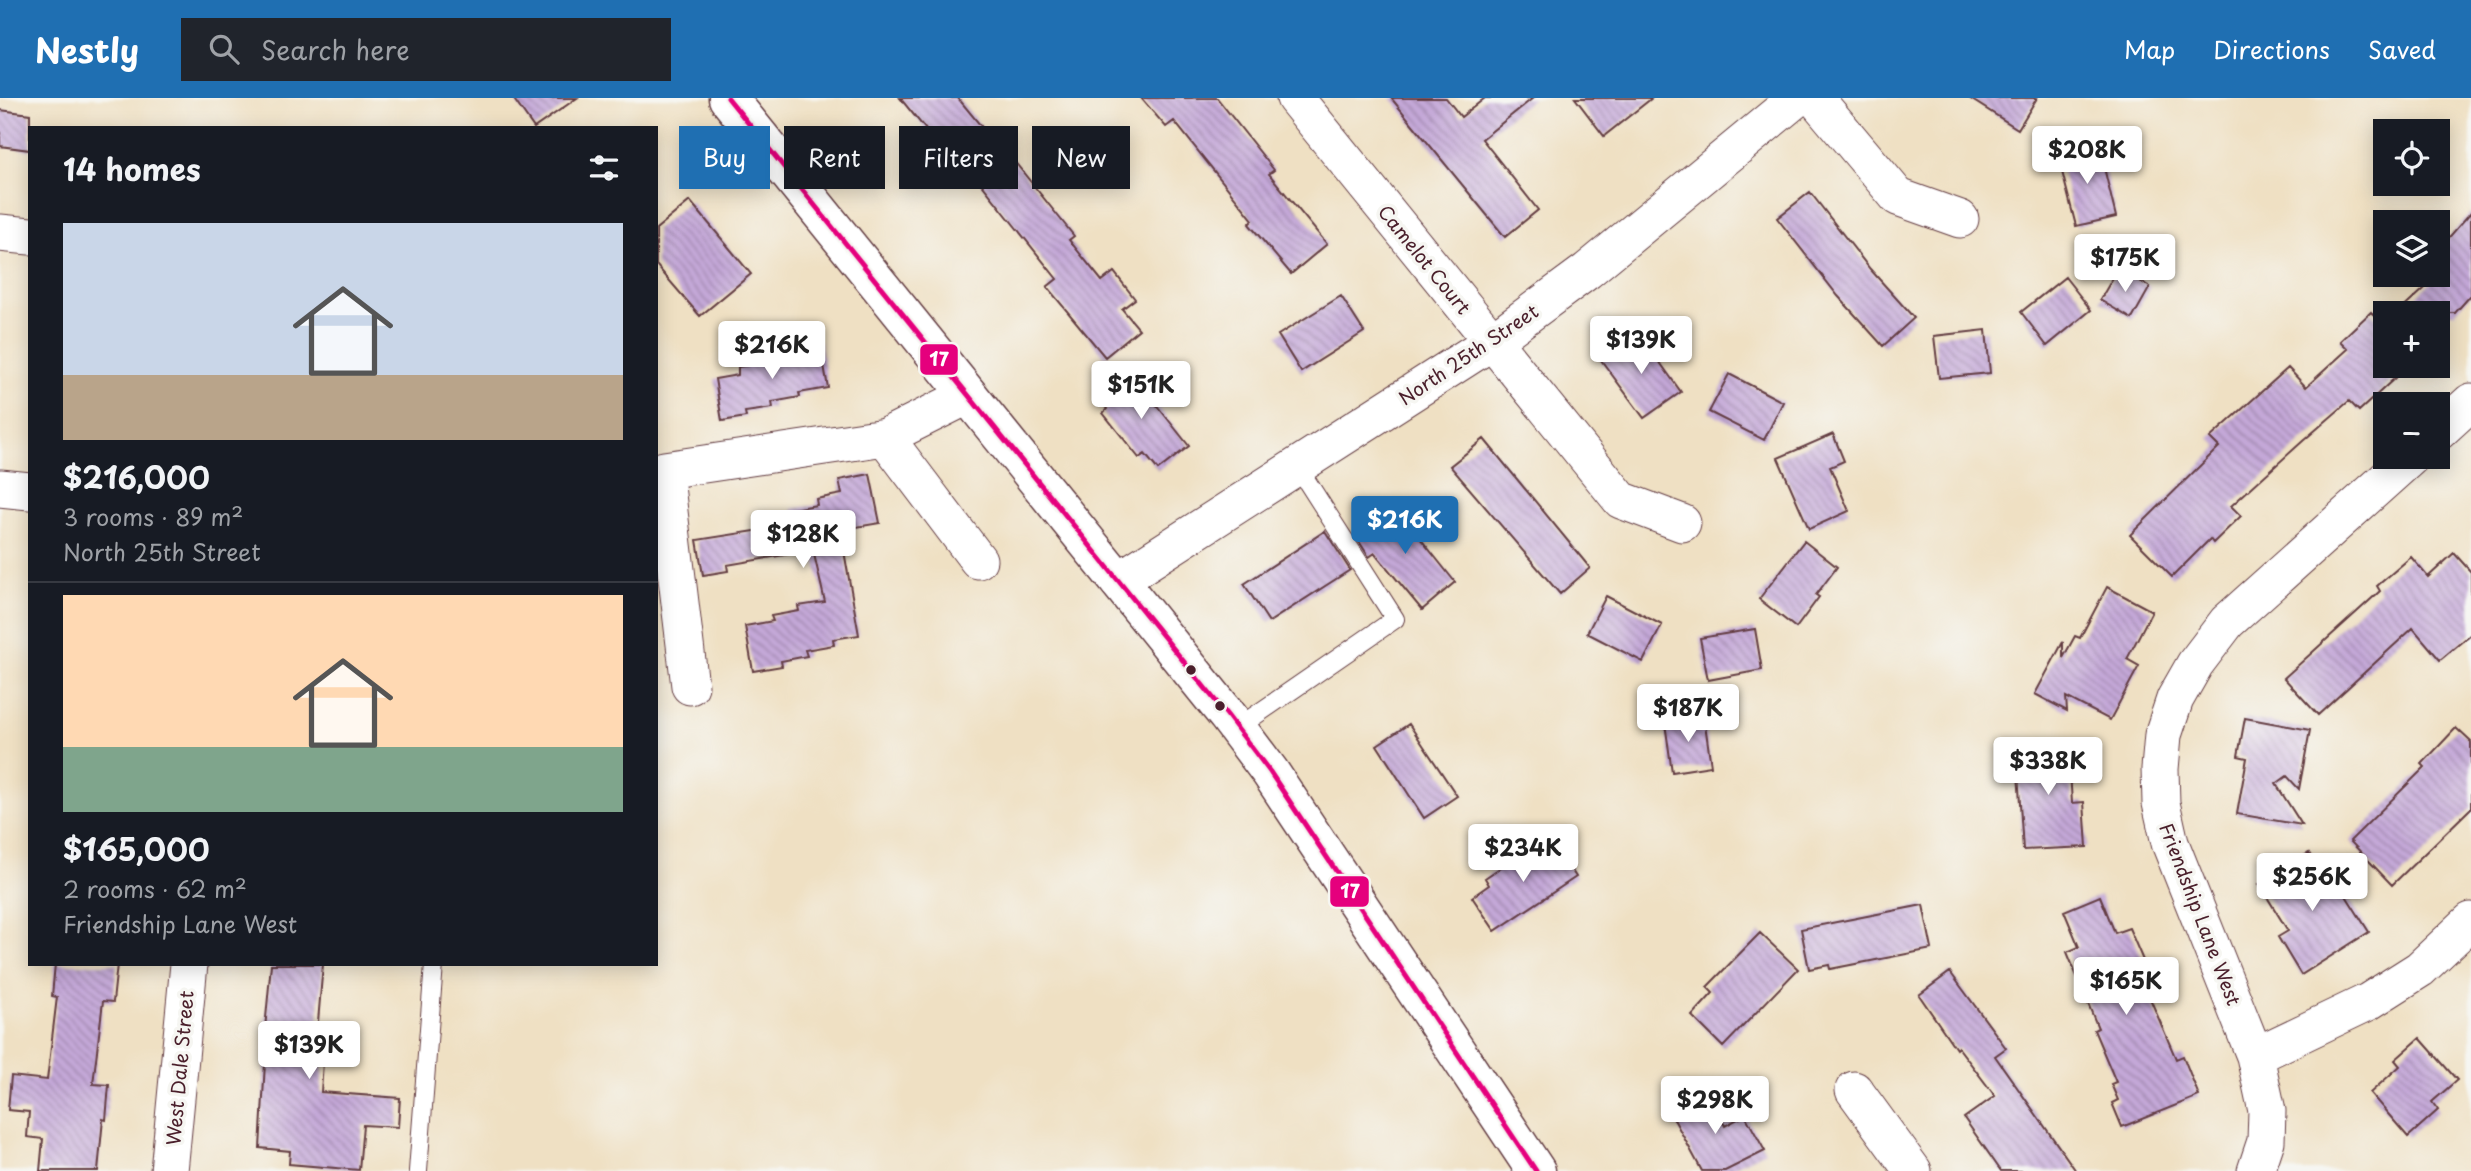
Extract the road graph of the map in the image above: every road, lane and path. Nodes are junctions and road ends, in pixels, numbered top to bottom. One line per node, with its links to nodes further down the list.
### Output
1 (728, 98): 9 (street)
2 (1295, 98): 8 (street, Camelot Court)
3 (1797, 98): 8 (street, North 25th Street)
4 (1815, 98): 5 (street)
5 (1960, 219)
6 (0, 233): 7 (street)
7 (28, 236)
8 (1491, 342): 13 (street, North 25th Street); 15 (street, Camelot Court)
9 (967, 396): 12 (street); 17 (street)
10 (2471, 402): 11 (street)
11 (2450, 421)
12 (885, 437): 16 (street); 18 (street)
13 (1297, 467): 17 (street, North 25th Street); 19 (lane)
14 (2398, 469): 23 (street, Friendship Lane West)
15 (1682, 523)
16 (978, 560)
17 (1118, 582): 19 (street)
18 (690, 686)
19 (1237, 729): 27 (street)
20 (2471, 920): 23 (street)
21 (189, 966): 25 (street, West Dale Street)
22 (434, 966): 26 (lane)
23 (2255, 1056): 29 (street, Friendship Lane West)
24 (1854, 1090): 28 (street)
25 (169, 1171)
26 (418, 1171)
27 (1536, 1171)
28 (1913, 1171)
29 (2256, 1171)

